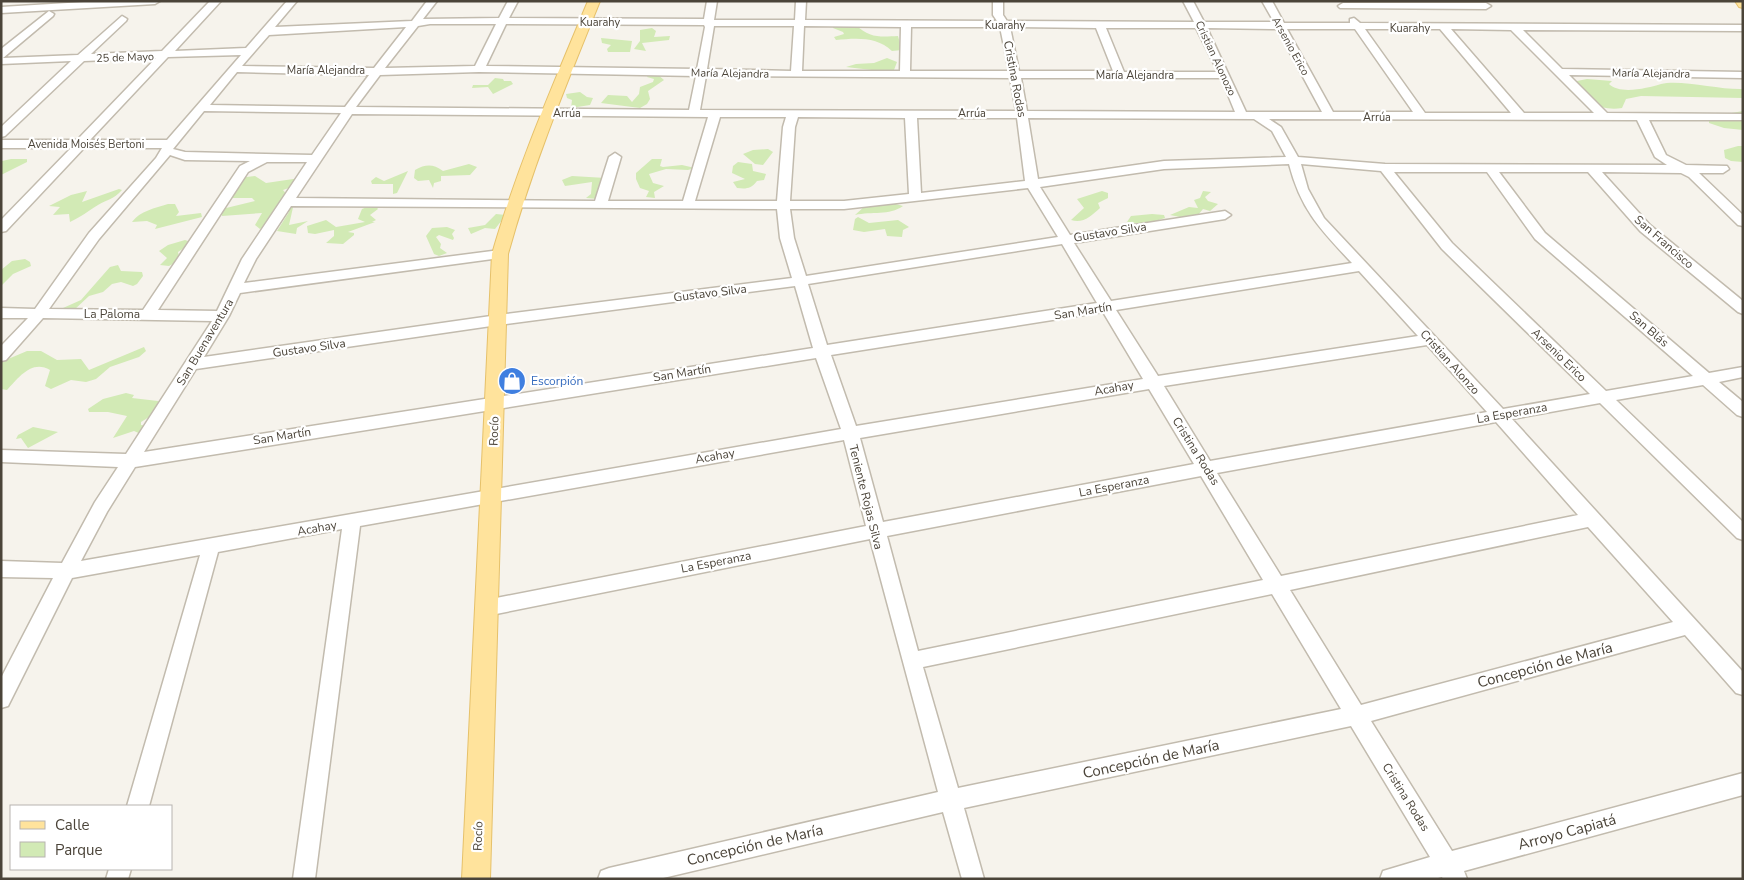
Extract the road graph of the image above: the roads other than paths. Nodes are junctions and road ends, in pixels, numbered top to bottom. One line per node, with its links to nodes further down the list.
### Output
1 (155, 1): 15 (street)
2 (216, 1): 34 (street)
3 (292, 1): 32 (street)
4 (432, 1): 20 (street, San Buenaventura)
5 (513, 1): 18 (street)
6 (594, 1): 19 (main road, Rocío)
7 (712, 1): 21 (street)
8 (720, 1): 21 (street)
9 (801, 1): 22 (street)
10 (998, 1): 24 (street, Cristina Rodas)
11 (1188, 1): 26 (street, Cristian Alonozo)
12 (1267, 1): 27 (street, Arsenio Erico)
13 (1341, 4): 14 (street); 28 (street)
14 (1486, 6)
15 (1, 10)
16 (49, 14): 35 (street)
17 (122, 18): 36 (street)
18 (502, 21): 19 (street, Kuarahy); 20 (street, Kuarahy); 39 (street)
19 (586, 22): 21 (street, Kuarahy); 41 (main road, Rocío)
20 (416, 23): 32 (street, Kuarahy); 40 (street, San Buenaventura)
21 (711, 24): 22 (street, Kuarahy); 43 (street)
22 (799, 24): 23 (street, Kuarahy); 44 (street)
23 (906, 24): 24 (street, Kuarahy); 45 (street)
24 (1005, 25): 25 (street, Kuarahy); 46 (street, Cristina Rodas)
25 (1100, 25): 26 (street, Kuarahy); 47 (street)
26 (1201, 26): 27 (street, Kuarahy); 48 (street, Cristian Alonozo)
27 (1279, 26): 28 (street, Kuarahy); 60 (street, Arsenio Erico)
28 (1358, 27): 29 (street, Kuarahy); 61 (street)
29 (1441, 28): 30 (street, Kuarahy); 62 (street)
30 (1515, 28): 31 (street, Kuarahy); 42 (street)
31 (1743, 28)
32 (267, 32): 33 (street)
33 (250, 51): 34 (street, 25 de Mayo); 38 (street)
34 (166, 55): 36 (street, 25 de Mayo); 68 (street)
35 (1, 56)
36 (82, 58): 37 (street, 25 de Mayo); 66 (street)
37 (1, 61)
38 (236, 69): 40 (street, María Alejandra); 50 (street)
39 (480, 69): 40 (street, María Alejandra); 41 (street, María Alejandra)
40 (378, 70): 51 (street, San Buenaventura)
41 (564, 72): 43 (street, María Alejandra); 52 (main road, Rocío)
42 (1559, 72): 49 (street, María Alejandra); 63 (street)
43 (701, 73): 44 (street, María Alejandra); 53 (street)
44 (796, 74): 45 (street, María Alejandra)
45 (905, 75): 46 (street, María Alejandra)
46 (1015, 75): 47 (street, María Alejandra); 57 (street, Cristina Rodas)
47 (1120, 75): 48 (street, María Alejandra)
48 (1225, 75): 58 (street, Cristian Alonozo)
49 (1743, 75)
50 (201, 108): 51 (street, Arrúa); 69 (street)
51 (349, 110): 52 (street, Arrúa); 71 (street, San Buenaventura)
52 (548, 113): 53 (street, Arrúa); 83 (main road, Rocío)
53 (694, 113): 54 (street, Arrúa)
54 (715, 113): 55 (street, Arrúa); 84 (street)
55 (793, 113): 56 (street, Arrúa); 85 (street, Teniente Rojas Silva)
56 (911, 114): 57 (street, Arrúa); 80 (street)
57 (1022, 114): 58 (street, Arrúa); 79 (street, Cristina Rodas)
58 (1242, 116): 59 (street, Arrúa)
59 (1258, 116): 60 (street, Arrúa); 72 (street, Cristian Alonzo)
60 (1330, 116): 61 (street, Arrúa)
61 (1422, 117): 62 (street, Arrúa)
62 (1516, 117): 63 (street, Arrúa)
63 (1604, 117): 65 (street, Arrúa)
64 (1743, 117): 65 (street, Arrúa)
65 (1642, 118): 77 (street)
66 (1, 134)
67 (1, 144): 68 (street, Avenida Moisés Bertoni)
68 (80, 144): 69 (street, Avenida Moisés Bertoni); 88 (street)
69 (169, 148): 73 (street, Avenida Moisés Bertoni); 97 (street)
70 (615, 157): 82 (street)
71 (315, 159): 73 (street); 81 (street, San Buenaventura)
72 (1294, 160): 74 (street); 79 (street); 91 (street, Cristian Alonzo)
73 (244, 163): 98 (street)
74 (1386, 168): 75 (street); 108 (street, Arsenio Erico)
75 (1495, 169): 76 (street); 106 (street, San Blás)
76 (1592, 169): 77 (street); 95 (street, San Francisco)
77 (1684, 169): 78 (street); 87 (street)
78 (1723, 169)
79 (1032, 184): 80 (street); 89 (street, Cristina Rodas)
80 (915, 196): 85 (street)
81 (287, 202): 83 (street); 93 (street, San Buenaventura)
82 (601, 204): 83 (street); 84 (street)
83 (514, 205): 90 (main road, Rocío)
84 (688, 205): 85 (street)
85 (783, 206): 92 (street, Teniente Rojas Silva)
86 (1226, 215): 89 (street, Gustavo Silva)
87 (1743, 222)
88 (1, 228)
89 (1066, 239): 92 (street, Gustavo Silva); 94 (street, Cristina Rodas)
90 (500, 254): 93 (street); 100 (main road, Rocío)
91 (1362, 266): 94 (street, San Martín); 101 (street, Cristian Alonzo)
92 (801, 281): 100 (street, Gustavo Silva); 102 (street, Teniente Rojas Silva)
93 (237, 289): 99 (street, San Buenaventura)
94 (1107, 307): 102 (street, San Martín); 107 (street, Cristina Rodas)
95 (1743, 309)
96 (1, 313): 97 (street, La Paloma)
97 (38, 314): 98 (street, La Paloma); 103 (street)
98 (148, 314): 99 (street, La Paloma)
99 (222, 316): 104 (street, San Buenaventura)
100 (498, 320): 104 (street, Gustavo Silva); 109 (main road, Rocío)
101 (1430, 339): 107 (street, Acahay); 111 (street, Cristian Alonzo)
102 (822, 352): 109 (street, San Martín); 112 (street, Teniente Rojas Silva)
103 (1, 356)
104 (193, 364): 114 (street, San Buenaventura)
105 (1743, 372): 106 (street, La Esperanza)
106 (1707, 379): 108 (street, La Esperanza); 110 (street, San Blás)
107 (1153, 381): 112 (street, Acahay); 115 (street, Cristina Rodas)
108 (1603, 397): 111 (street, La Esperanza); 120 (street, Arsenio Erico)
109 (495, 402): 114 (street, San Martín); 116 (main road, Rocío)
110 (1743, 411)
111 (1498, 415): 115 (street, La Esperanza); 117 (street, Cristian Alonzo)
112 (850, 432): 116 (street, Acahay); 119 (street, Teniente Rojas Silva)
113 (1, 456): 114 (street, San Martín)
114 (130, 461): 123 (street, San Buenaventura)
115 (1207, 468): 119 (street, La Esperanza); 124 (street, Cristina Rodas)
116 (492, 494): 118 (street, Acahay); 125 (main road, Rocío)
117 (1592, 519): 124 (street); 126 (street, Cristian Alonzo)
118 (352, 522): 121 (street, Acahay); 135 (street)
119 (875, 530): 125 (street, La Esperanza); 127 (street, Teniente Rojas Silva)
120 (1743, 533)
121 (211, 546): 123 (street, Acahay); 133 (street)
122 (1, 569): 123 (street, Acahay)
123 (67, 571): 129 (street, San Buenaventura)
124 (1277, 584): 127 (street); 130 (street, Cristina Rodas)
125 (486, 608): 136 (main road, Rocío)
126 (1689, 626): 128 (street, Cristian Alonzo); 130 (street, Concepción de María)
127 (910, 661): 132 (street, Teniente Rojas Silva)
128 (1743, 686)
129 (1, 699)
130 (1355, 716): 132 (street, Concepción de María); 134 (street, Cristina Rodas)
131 (1743, 784): 134 (street, Arroyo Capiatá)
132 (950, 800): 137 (street, Concepción de María); 138 (street, Teniente Rojas Silva)
133 (138, 805)
134 (1452, 872): 139 (street, Arroyo Capiatá)
135 (304, 879)
136 (476, 879)
137 (609, 879)
138 (973, 879)
139 (1392, 879)

